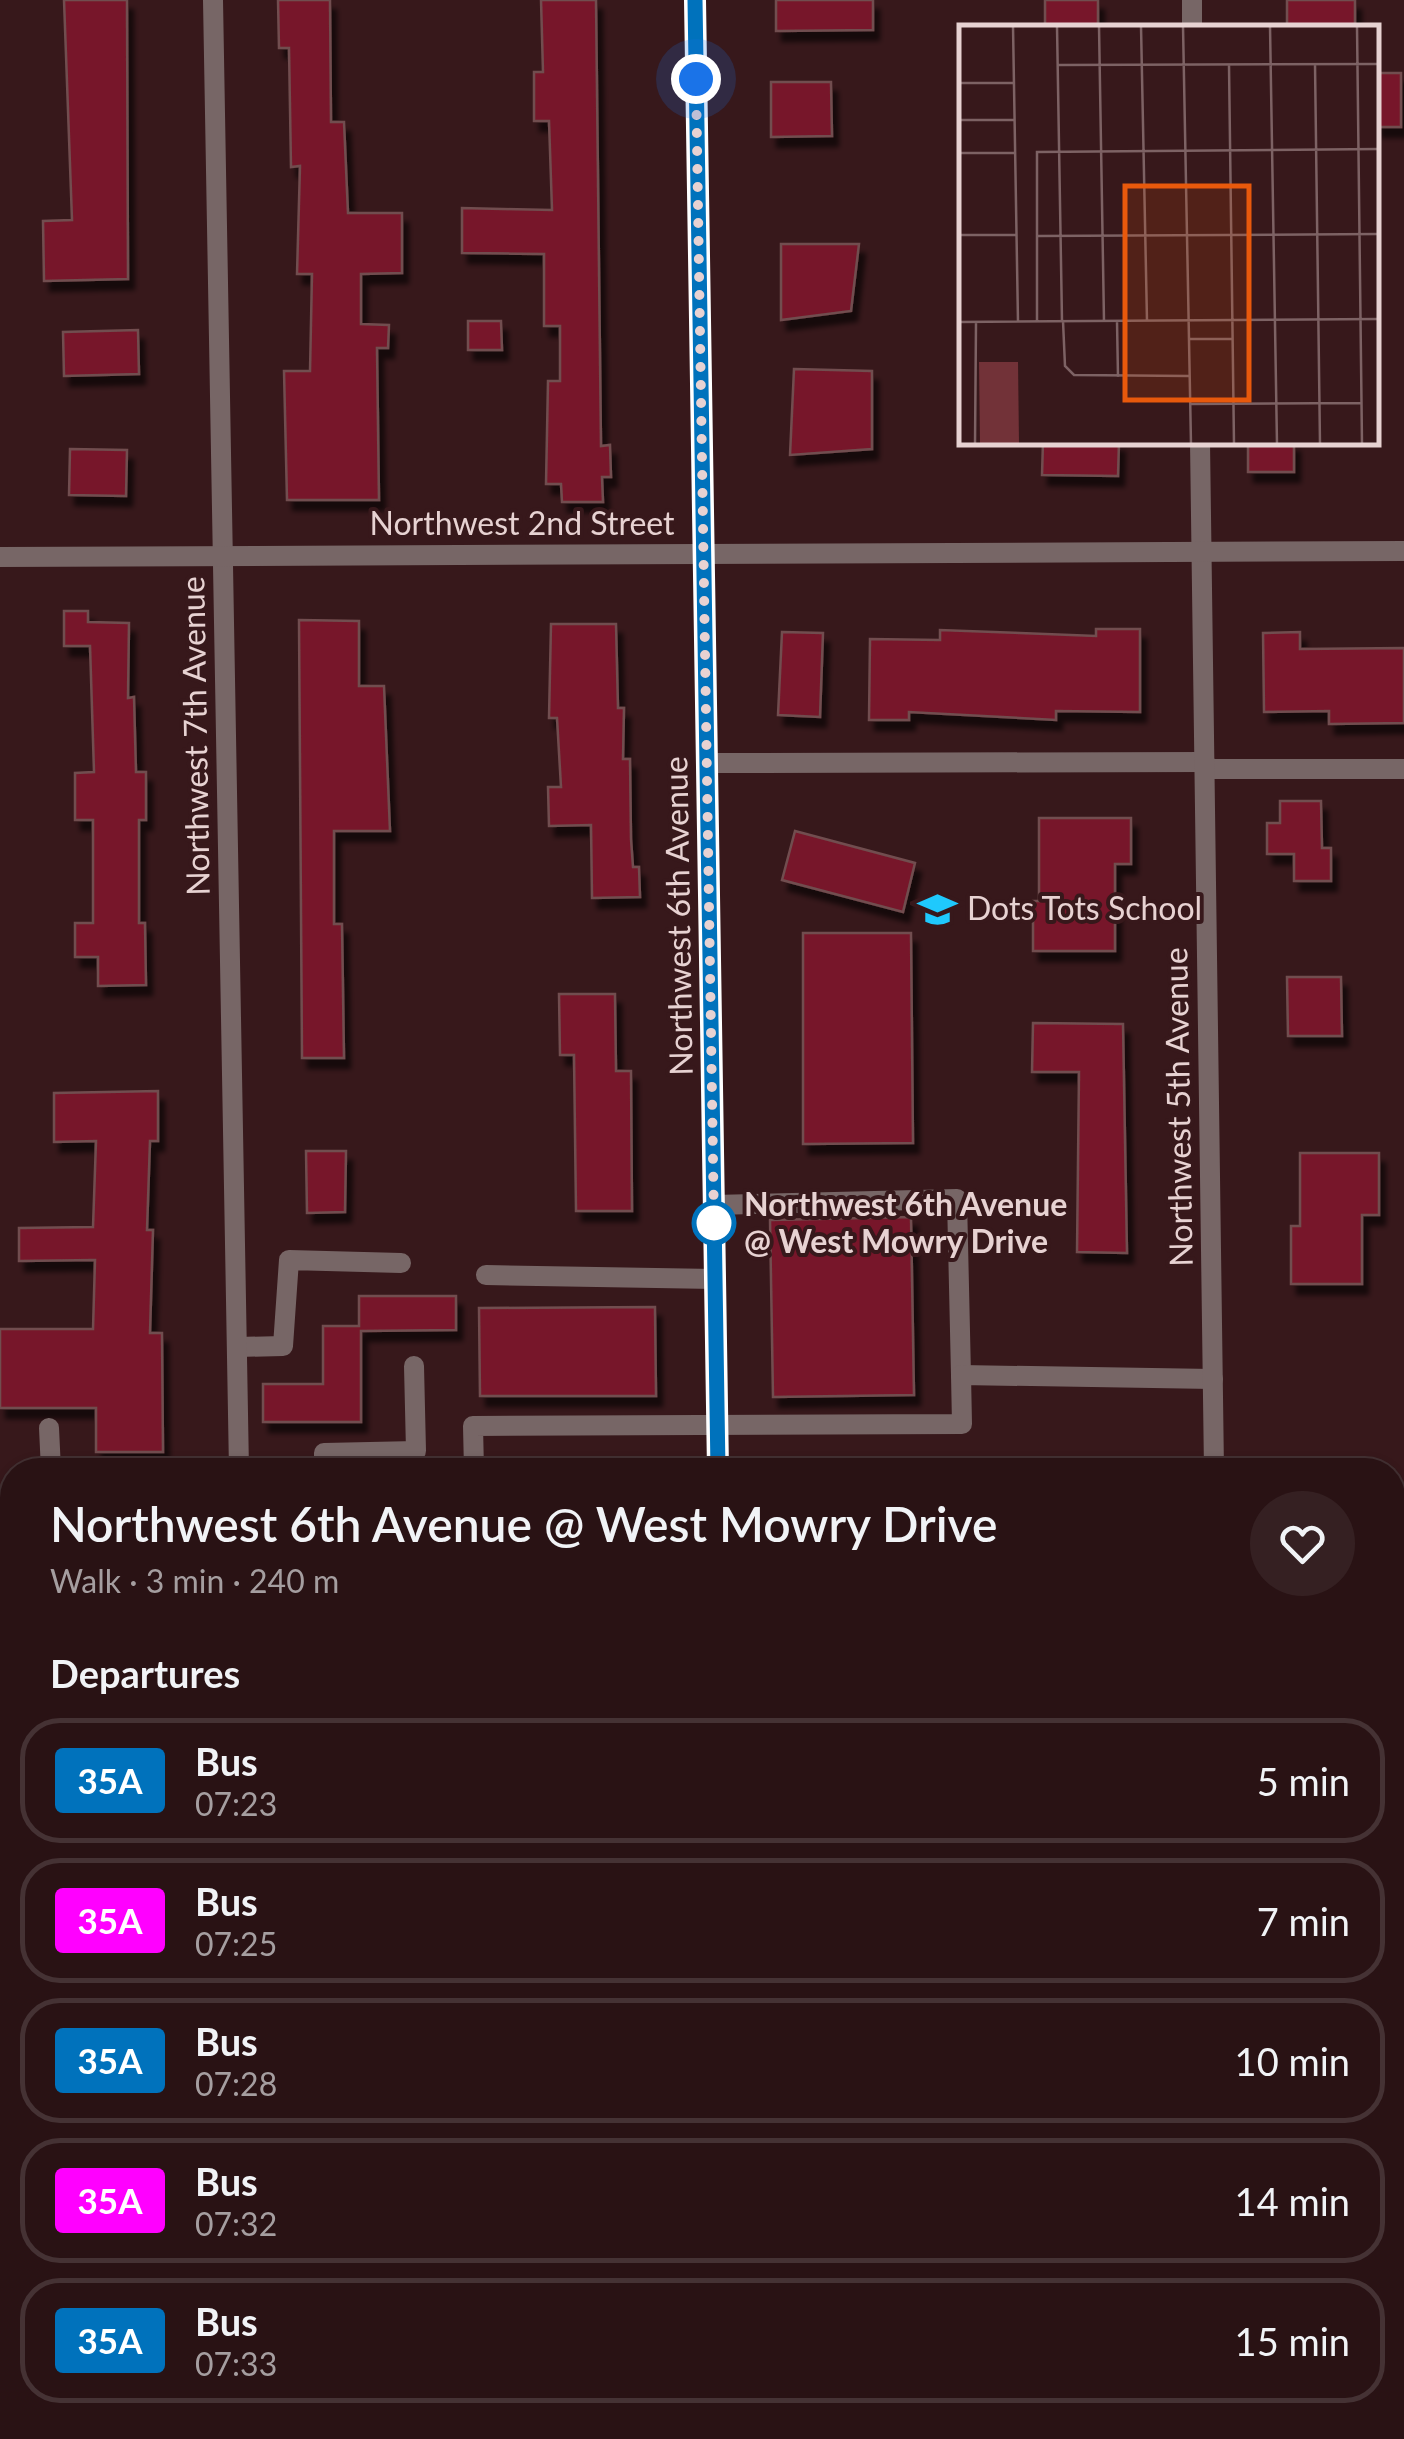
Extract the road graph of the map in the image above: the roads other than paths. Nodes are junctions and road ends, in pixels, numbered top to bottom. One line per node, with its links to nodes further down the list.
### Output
1 (214, 0): 6 (street, Northwest 7th Avenue)
2 (694, 0): 5 (street, Northwest 6th Avenue)
3 (1200, 445): 7 (street, Northwest 5th Avenue)
4 (1404, 552): 7 (street, Northwest 2nd Street)
5 (703, 553): 6 (street, Northwest 2nd Street); 7 (street, Northwest 2nd Street); 9 (street, Northwest 6th Avenue)
6 (222, 555): 8 (street, Northwest 2nd Street); 16 (street, Northwest 7th Avenue)
7 (1202, 555): 10 (street, Northwest 5th Avenue)
8 (0, 557)
9 (706, 763): 10 (street); 12 (street, Northwest 6th Avenue)
10 (1205, 766): 11 (street); 19 (street, Northwest 5th Avenue)
11 (1404, 769)
12 (714, 1205): 15 (street, Northwest 6th Avenue); 18 (street)
13 (400, 1262): 16 (street)
14 (486, 1275): 15 (street)
15 (715, 1280): 20 (street, Northwest 6th Avenue)
16 (238, 1347): 23 (street, Northwest 7th Avenue)
17 (414, 1366): 24 (street)
18 (961, 1375): 19 (street); 20 (street)
19 (1213, 1378): 27 (street, Northwest 5th Avenue)
20 (717, 1423): 25 (street); 26 (street, Northwest 6th Avenue)
21 (49, 1428): 22 (street)
22 (50, 1458)
23 (240, 1458)
24 (324, 1458)
25 (474, 1458)
26 (718, 1458)
27 (1214, 1458)

